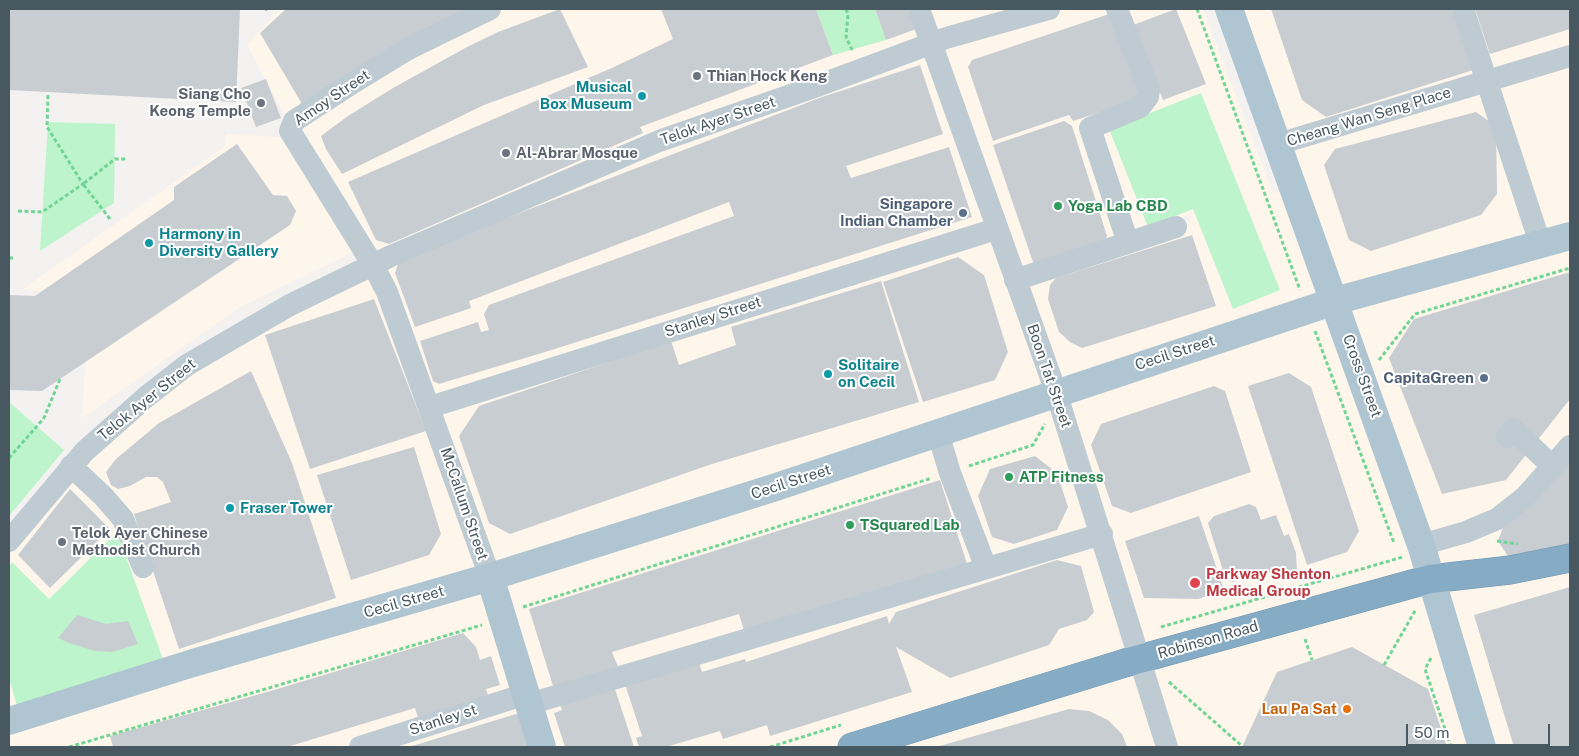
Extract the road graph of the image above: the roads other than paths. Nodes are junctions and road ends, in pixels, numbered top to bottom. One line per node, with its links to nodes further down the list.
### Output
1 (490, 9): 16 (street, Amoy Street)
2 (919, 9): 7 (street, Boon Tat Street)
3 (1049, 9): 7 (street, Telok Ayer Street)
4 (1117, 9): 14 (street)
5 (1229, 9): 10 (main road, Cross Street)
6 (1463, 9): 9 (street)
7 (931, 44): 12 (street, Boon Tat Street); 16 (street, Telok Ayer Street)
8 (1570, 56): 9 (street, Cheang Wan Seng Place)
9 (1487, 81): 10 (street, Cheang Wan Seng Place); 15 (street)
10 (1278, 144): 18 (main road, Cross Street)
11 (1176, 228): 14 (street)
12 (996, 229): 17 (street, Boon Tat Street); 20 (street, Stanley Street)
13 (1570, 236): 15 (main road, Cecil Street)
14 (1128, 243): 17 (street)
15 (1540, 243): 18 (main road, Cecil Street)
16 (368, 258): 20 (street, McCallum Street); 24 (street, Telok Ayer Street)
17 (1015, 280): 19 (street, Boon Tat Street)
18 (1335, 301): 19 (main road, Cecil Street); 28 (main road, Cross Street)
19 (1053, 404): 21 (main road, Cecil Street); 26 (street, Boon Tat Street)
20 (430, 407): 32 (street, McCallum Street)
21 (938, 433): 31 (street); 32 (main road, Cecil Street)
22 (1506, 436): 25 (street)
23 (1570, 446): 25 (street)
24 (71, 466): 27 (street, Telok Ayer Street); 30 (street)
25 (1553, 467): 28 (street)
26 (1102, 534): 31 (street, Stanley st); 34 (street, Boon Tat Street)
27 (9, 541)
28 (1415, 552): 33 (main road, Cross Street)
29 (1570, 558): 33 (highway, Robinson Road)
30 (143, 567)
31 (986, 568): 35 (street, Stanley st)
32 (490, 577): 35 (main road, McCallum Street); 36 (main road, Cecil Street)
33 (1419, 590): 34 (highway, Robinson Road); 41 (main road, Cross Street)
34 (1140, 659): 39 (highway, Robinson Road); 40 (street, Boon Tat Street)
35 (527, 699): 37 (street, Stanley st); 38 (main road, McCallum Street)
36 (13, 717)
37 (360, 747)
38 (542, 747)
39 (852, 747)
40 (1167, 747)
41 (1482, 747)

